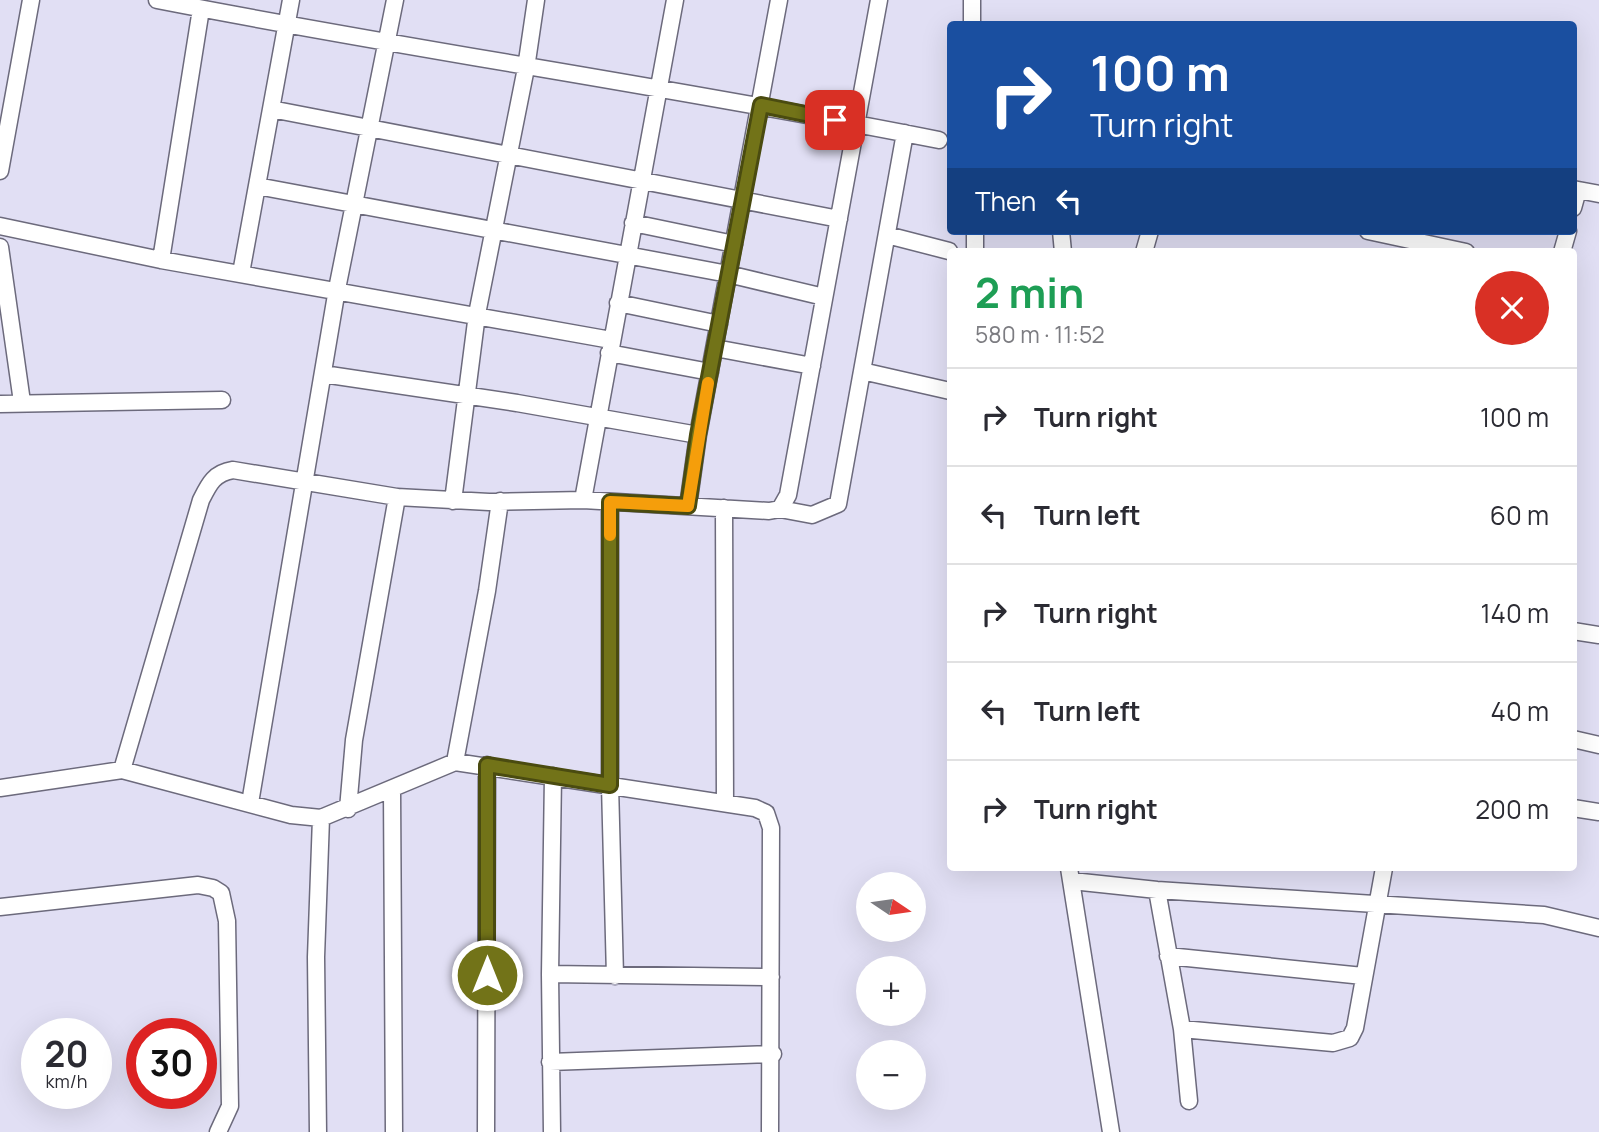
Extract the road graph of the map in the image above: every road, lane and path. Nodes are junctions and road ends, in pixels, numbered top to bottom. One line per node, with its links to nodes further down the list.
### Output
1 (31, 0): 24 (street)
2 (156, 0): 10 (street)
3 (291, 0): 13 (street)
4 (395, 0): 14 (street)
5 (536, 0): 15 (street)
6 (675, 0): 16 (street)
7 (779, 0): 17 (street)
8 (879, 0): 19 (street)
9 (972, 0): 12 (street)
10 (183, 3): 11 (street)
11 (201, 9): 13 (street); 42 (street)
12 (972, 21)
13 (286, 23): 14 (street); 18 (street)
14 (387, 40): 15 (street); 20 (street)
15 (526, 68): 16 (street); 23 (street)
16 (659, 88): 17 (street); 25 (street)
17 (761, 105): 19 (street); 29 (street)
18 (271, 109): 20 (street); 26 (street)
19 (856, 124): 21 (street); 31 (street)
20 (372, 130): 23 (street); 30 (street)
21 (905, 133): 22 (street); 35 (street)
22 (939, 140)
23 (508, 157): 25 (street); 34 (street)
24 (0, 171)
25 (641, 180): 29 (street); 32 (street)
26 (257, 186): 30 (street); 43 (street)
27 (1577, 190): 28 (street)
28 (1599, 194)
29 (743, 202): 31 (street); 37 (street)
30 (356, 204): 34 (street); 45 (street)
31 (839, 219): 46 (street)
32 (633, 223): 37 (street); 41 (street)
33 (0, 226): 42 (street)
34 (492, 232): 41 (street); 48 (street)
35 (887, 235): 40 (street); 53 (street)
36 (1386, 235): 39 (street)
37 (734, 244): 44 (street)
38 (0, 247): 59 (street)
39 (1447, 248)
40 (947, 250)
41 (627, 256): 44 (street); 47 (street)
42 (161, 260): 43 (street)
43 (241, 273): 45 (street)
44 (728, 274): 46 (street); 49 (street)
45 (337, 289): 48 (street); 55 (street)
46 (824, 297): 52 (street)
47 (618, 303): 49 (street); 50 (street)
48 (477, 314): 50 (street); 57 (street)
49 (719, 324): 51 (street)
50 (610, 346): 54 (street); 61 (street)
51 (715, 348): 52 (street); 54 (street)
52 (812, 366): 71 (street)
53 (862, 370): 56 (street); 71 (street)
54 (710, 372): 62 (street)
55 (323, 374): 57 (street); 63 (street)
56 (947, 390)
57 (464, 395): 61 (street); 65 (street)
58 (222, 400): 59 (street)
59 (22, 402): 60 (street)
60 (0, 404)
61 (597, 417): 62 (street); 66 (street)
62 (698, 435): 69 (street)
63 (305, 482): 64 (street); 78 (street); 83 (street)
64 (397, 497): 65 (street); 86 (street)
65 (453, 500): 67 (street)
66 (583, 500): 67 (street); 68 (street)
67 (500, 501): 76 (street)
68 (610, 502): 69 (street); 80 (street)
69 (688, 506): 70 (street)
70 (724, 508): 71 (street); 84 (street)
71 (780, 509)
72 (1577, 632): 73 (street)
73 (1599, 635)
74 (1577, 740): 75 (street)
75 (1599, 746)
76 (455, 762): 77 (street); 82 (street)
77 (487, 765): 79 (street); 107 (street)
78 (122, 771): 81 (street); 83 (street)
79 (553, 776): 80 (street); 96 (street)
80 (610, 785): 84 (street); 97 (street)
81 (0, 788)
82 (393, 789): 86 (street); 106 (street)
83 (250, 803): 88 (street)
84 (724, 803): 99 (street)
85 (1577, 808): 87 (street)
86 (348, 809): 88 (street)
87 (1599, 811)
88 (321, 818): 105 (street)
89 (1383, 871): 92 (street)
90 (1071, 875): 91 (street); 110 (street)
91 (1157, 890): 92 (street); 95 (street)
92 (1377, 905): 94 (street); 98 (street)
93 (0, 907): 104 (street)
94 (1599, 928)
95 (1168, 956): 98 (street); 100 (street)
96 (550, 974): 97 (street); 102 (street)
97 (615, 976): 99 (street)
98 (1363, 976): 100 (street)
99 (771, 977): 101 (street)
100 (1182, 1029): 103 (street)
101 (773, 1054): 102 (street); 109 (street)
102 (550, 1062): 108 (street)
103 (1189, 1101)
104 (218, 1132)
105 (318, 1132)
106 (394, 1132)
107 (486, 1132)
108 (552, 1132)
109 (770, 1132)
110 (1111, 1132)

